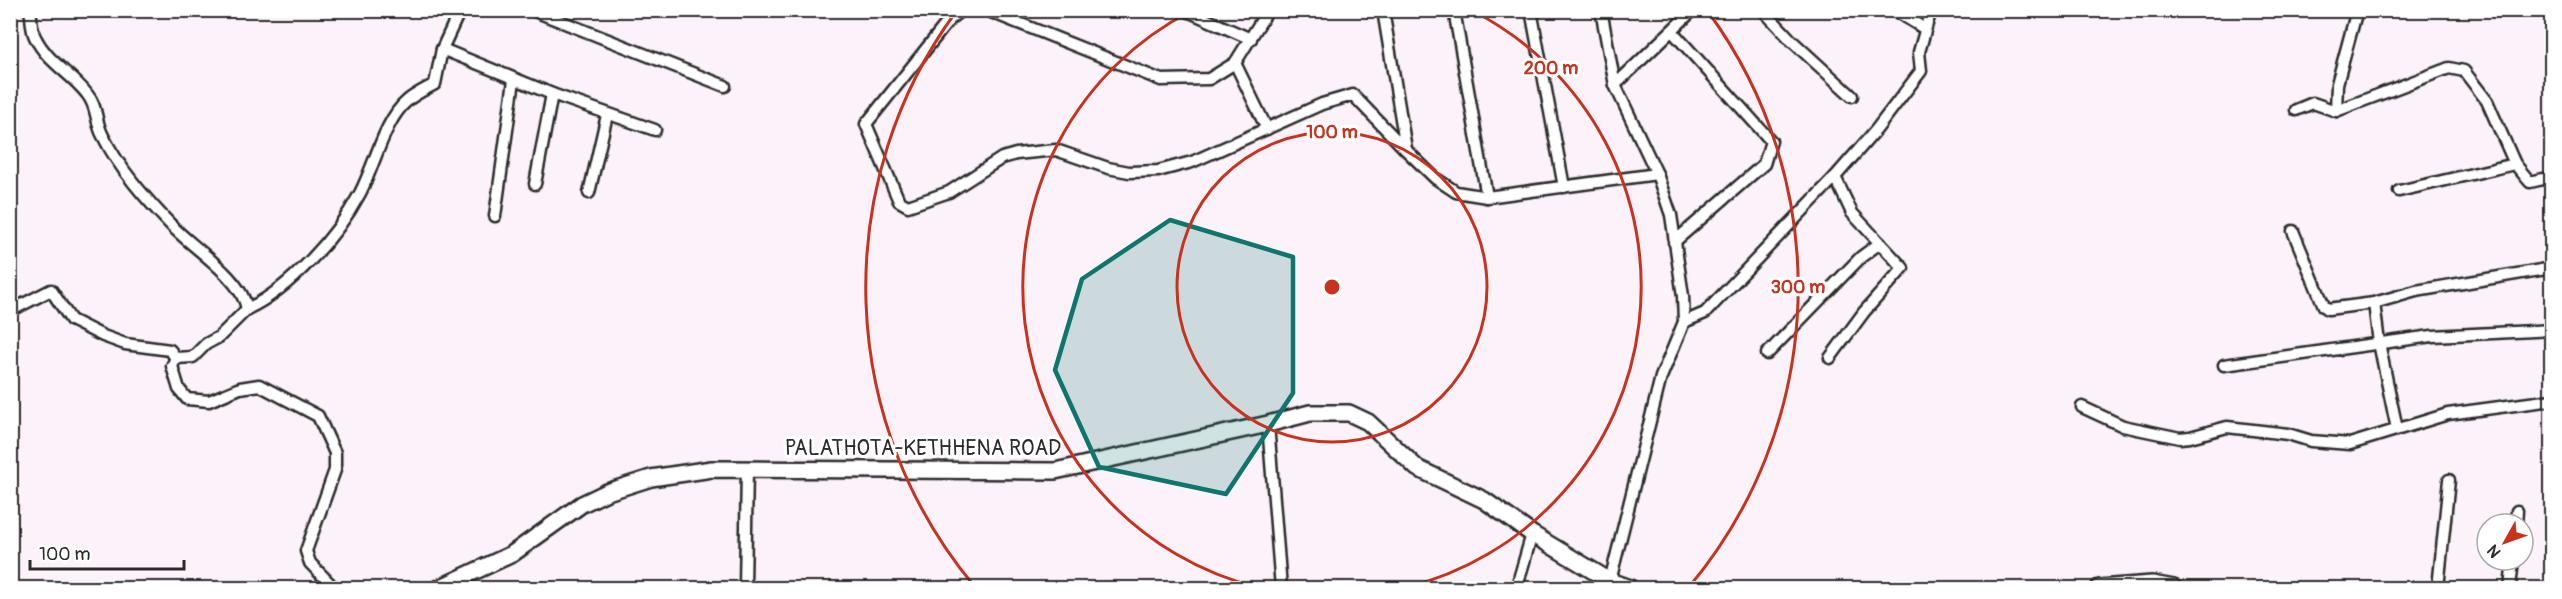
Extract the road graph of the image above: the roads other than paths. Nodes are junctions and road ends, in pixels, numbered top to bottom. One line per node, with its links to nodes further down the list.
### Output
1 (30, 10): 48 (street)
2 (460, 10): 20 (street)
3 (532, 10): 24 (street)
4 (961, 10): 30 (street)
5 (986, 10): 21 (street)
6 (1185, 10): 19 (street)
7 (1268, 10): 19 (street)
8 (1383, 10): 32 (street)
9 (1454, 10): 41 (street)
10 (1531, 10): 38 (street)
11 (1600, 10): 23 (street)
12 (1693, 10): 18 (street)
13 (1763, 10): 26 (street)
14 (1894, 10): 17 (street)
15 (1931, 10): 17 (street)
16 (2357, 10): 28 (street)
17 (1925, 29): 35 (street)
18 (1672, 31): 23 (street); 44 (street)
19 (1251, 39): 21 (street)
20 (442, 50): 22 (street); 48 (street)
21 (1235, 63): 30 (street)
22 (514, 80): 25 (street); 42 (street)
23 (1616, 85): 34 (street)
24 (725, 86)
25 (552, 94): 29 (street); 37 (street)
26 (1852, 96)
27 (2296, 110): 28 (street)
28 (2336, 111): 33 (street)
29 (607, 115): 31 (street); 40 (street)
30 (1268, 129): 32 (street)
31 (655, 130)
32 (1406, 150): 41 (street)
33 (2515, 164): 36 (street); 39 (street)
34 (1657, 174): 38 (street); 44 (street)
35 (1835, 177): 45 (street); 50 (street)
36 (2552, 177)
37 (535, 184)
38 (1564, 187): 41 (street)
39 (2399, 191)
40 (590, 193)
41 (1488, 197)
42 (495, 216)
43 (2293, 231): 47 (street)
44 (1674, 242): 50 (street)
45 (1880, 243): 53 (street); 55 (street)
46 (2552, 268): 47 (street)
47 (2374, 303): 52 (street)
48 (247, 309): 54 (street)
49 (10, 311): 54 (street)
50 (1684, 322): 65 (street)
51 (2552, 330): 52 (street)
52 (2379, 343): 56 (street); 60 (street)
53 (1767, 354)
54 (176, 358): 66 (street)
55 (1830, 358)
56 (2224, 365)
57 (2552, 400): 60 (street)
58 (2082, 407): 60 (street)
59 (1268, 424): 61 (street, PALATHOTA-KETHHENA ROAD); 63 (street, PALATHOTA-KETHHENA ROAD); 69 (street)
60 (2397, 429)
61 (747, 470): 67 (street, PALATHOTA-KETHHENA ROAD); 68 (street)
62 (2449, 480): 74 (street)
63 (1532, 534): 65 (street, PALATHOTA-KETHHENA ROAD); 70 (street)
64 (2512, 572): 75 (street)
65 (1610, 581): 71 (street, PALATHOTA-KETHHENA ROAD)
66 (334, 588)
67 (439, 588)
68 (744, 588)
69 (1281, 588)
70 (1521, 588)
71 (1630, 588)
72 (2099, 588): 73 (street)
73 (2174, 588)
74 (2438, 588)
75 (2510, 588)

